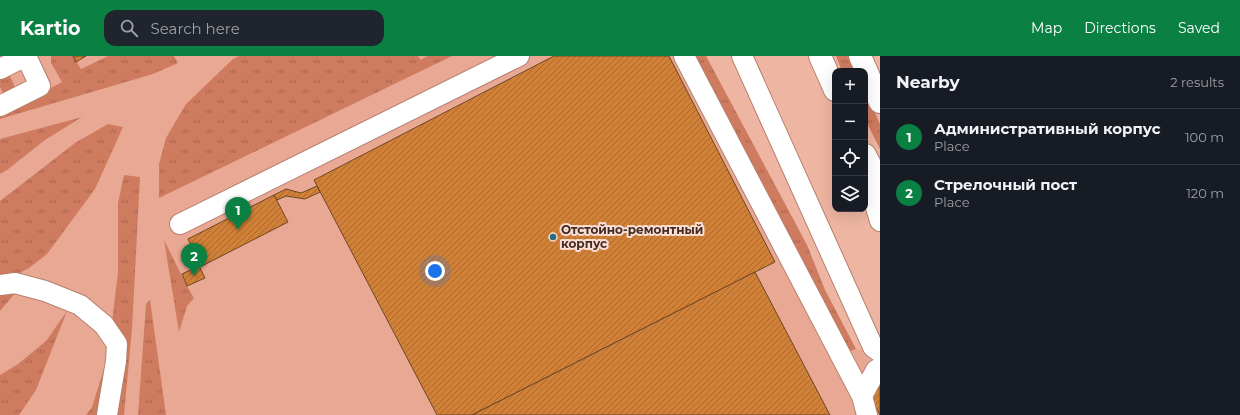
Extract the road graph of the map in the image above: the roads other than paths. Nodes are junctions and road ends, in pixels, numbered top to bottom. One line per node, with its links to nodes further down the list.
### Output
1 (26, 56): 7 (street); 10 (street)
2 (519, 56): 15 (street)
3 (684, 56): 19 (street)
4 (742, 56): 17 (street)
5 (820, 56): 8 (main road)
6 (860, 56): 9 (main road)
7 (0, 69)
8 (832, 83)
9 (880, 102)
10 (0, 106)
11 (868, 161): 13 (main road)
12 (867, 176): 14 (street)
13 (880, 184)
14 (880, 221)
15 (180, 224)
16 (0, 284): 20 (street)
17 (880, 352)
18 (880, 368): 19 (street)
19 (862, 396): 21 (street)
20 (107, 415)
21 (867, 415)

